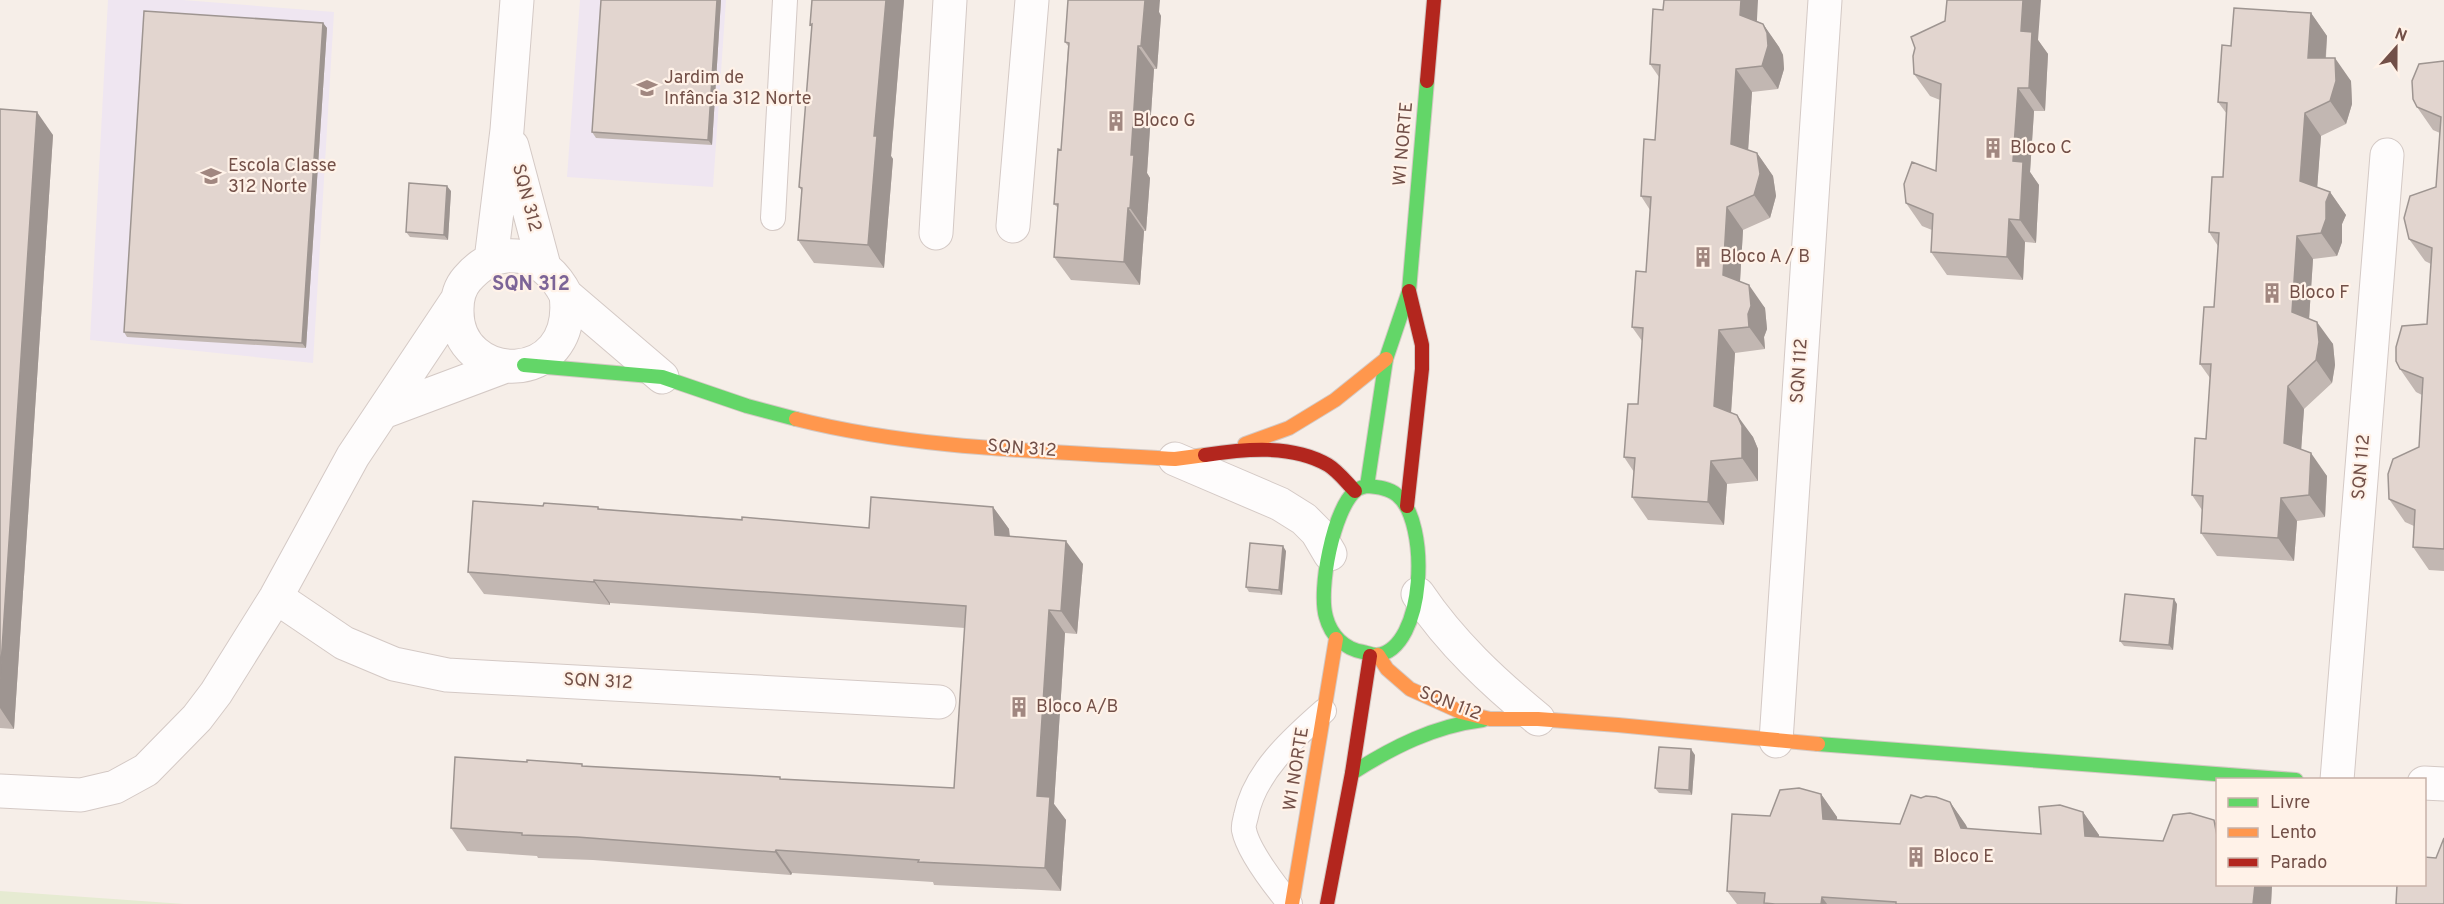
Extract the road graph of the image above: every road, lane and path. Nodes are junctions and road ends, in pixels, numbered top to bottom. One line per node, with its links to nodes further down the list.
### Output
1 (518, 0): 7 (street, SQN 312)
2 (785, 0): 9 (lane)
3 (950, 0): 11 (street)
4 (1032, 0): 10 (street)
5 (1434, 0): 14 (street, W1 NORTE)
6 (1825, 0): 34 (street, SQN 112)
7 (507, 130): 12 (street, SQN 312); 13 (street, SQN 312)
8 (2387, 155): 37 (street, SQN 112)
9 (773, 218)
10 (1013, 226)
11 (936, 234)
12 (491, 260): 13 (street); 16 (street)
13 (544, 266): 15 (street)
14 (1409, 291): 17 (street, W1 NORTE); 24 (street, W1 NORTE)
15 (566, 296): 18 (street); 19 (street, SQN 312)
16 (457, 300): 18 (street); 20 (street)
17 (1386, 359): 21 (street); 23 (street, W1 NORTE)
18 (515, 366): 19 (street, SQN 312); 20 (street, SQN 312)
19 (662, 377): 22 (street, SQN 312)
20 (383, 412): 27 (street)
21 (1222, 452): 22 (street, SQN 312); 23 (street, SQN 312)
22 (1175, 459): 25 (street, SQN 312)
23 (1361, 488): 24 (street); 25 (street)
24 (1407, 506): 26 (street)
25 (1330, 554): 28 (street)
26 (1418, 594): 29 (street); 33 (street, SQN 112)
27 (276, 597): 30 (street, SQN 312); 40 (street)
28 (1335, 639): 29 (street); 31 (street, W1 NORTE)
29 (1374, 655): 32 (street, SQN 112); 35 (street)
30 (939, 702)
31 (1324, 711): 41 (street, W1 NORTE); 41 (lane)
32 (1490, 719): 33 (street, SQN 112); 35 (street)
33 (1538, 719): 34 (street, SQN 112)
34 (1776, 741): 36 (street, SQN 112)
35 (1353, 773): 42 (street)
36 (2269, 778)
37 (2337, 778)
38 (2426, 783): 39 (street)
39 (2444, 784)
40 (0, 791)
41 (1291, 904)
42 (1327, 904)

